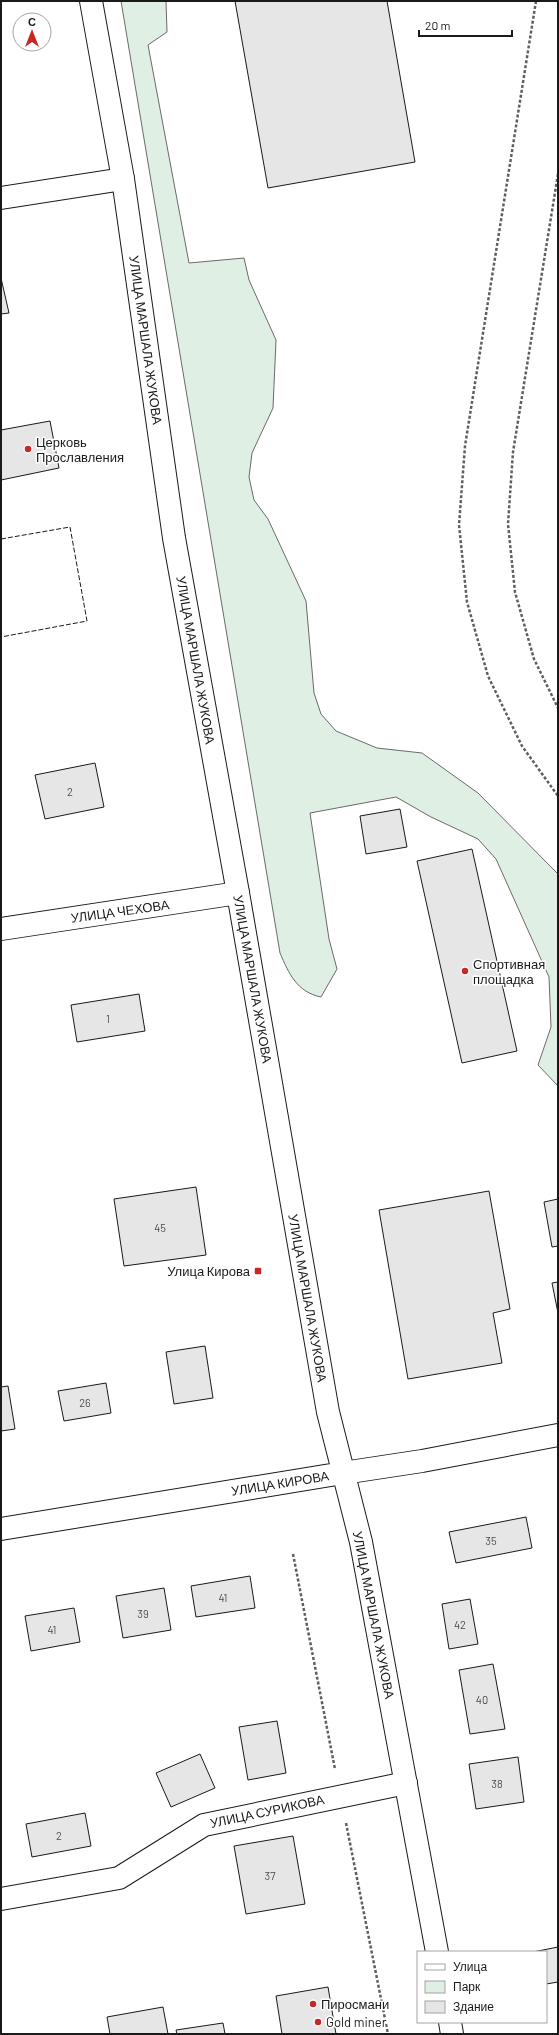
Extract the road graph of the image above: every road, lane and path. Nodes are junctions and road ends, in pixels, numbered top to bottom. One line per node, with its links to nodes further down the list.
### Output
1 (91, 1): 4 (main road, УЛИЦА МАРШАЛА ЖУКОВА)
2 (536, 1): 7 (path)
3 (558, 174): 6 (path)
4 (123, 179): 5 (main road); 8 (main road, УЛИЦА МАРШАЛА ЖУКОВА)
5 (1, 198)
6 (558, 708)
7 (558, 796)
8 (238, 893): 9 (main road, УЛИЦА ЧЕХОВА); 11 (main road, УЛИЦА МАРШАЛА ЖУКОВА)
9 (1, 928)
10 (558, 1435): 11 (main road, УЛИЦА КИРОВА)
11 (343, 1472): 12 (main road, УЛИЦА КИРОВА); 13 (main road, УЛИЦА МАРШАЛА ЖУКОВА)
12 (1, 1530)
13 (406, 1783): 14 (main road, УЛИЦА СУРИКОВА); 15 (main road, УЛИЦА МАРШАЛА ЖУКОВА)
14 (1, 1899)
15 (437, 1951)
16 (450, 2023): 17 (main road)
17 (452, 2034)

